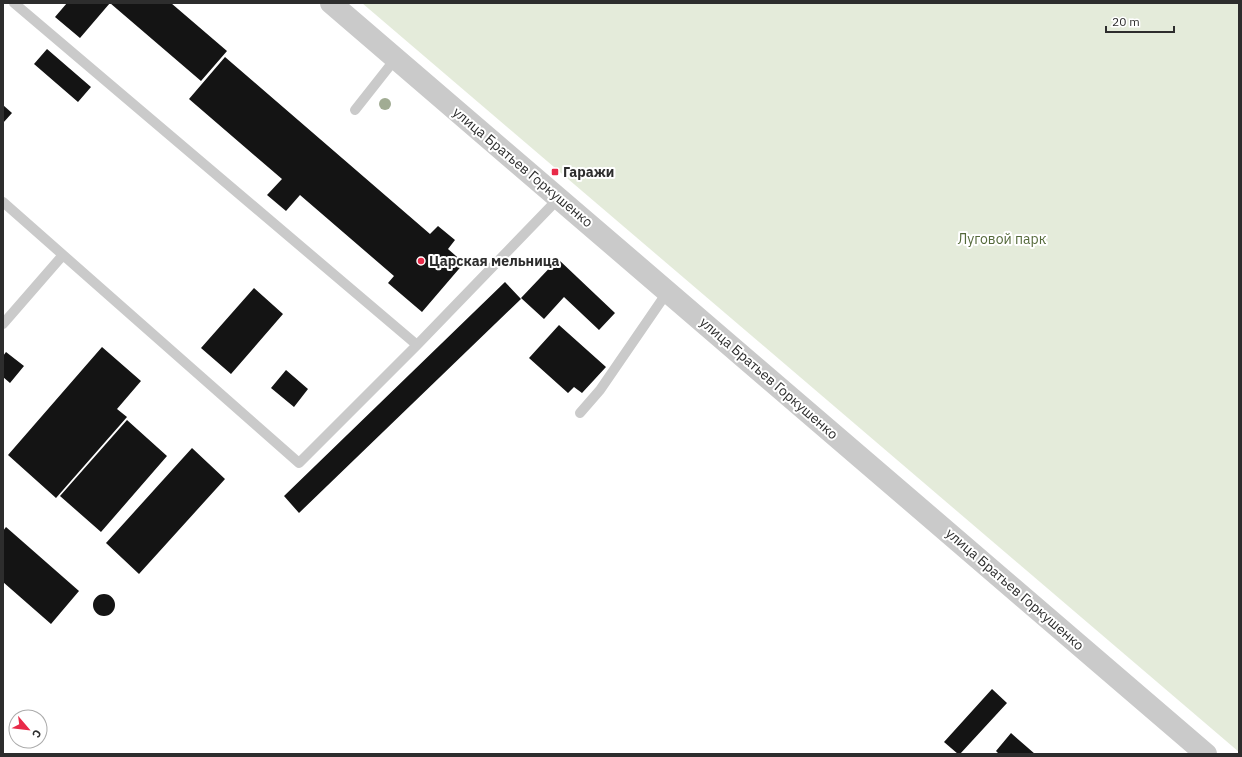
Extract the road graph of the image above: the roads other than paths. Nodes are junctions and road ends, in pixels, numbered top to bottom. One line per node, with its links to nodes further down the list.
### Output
1 (14, 3): 10 (lane)
2 (331, 3): 3 (street, улица Братьев Горкушенко)
3 (396, 58): 4 (lane); 5 (street, улица Братьев Горкушенко)
4 (355, 110)
5 (559, 198): 8 (street, улица Братьев Горкушенко); 10 (lane)
6 (3, 202): 7 (lane)
7 (63, 255): 9 (lane); 10 (lane)
8 (668, 291): 11 (lane); 12 (street, улица Братьев Горкушенко)
9 (3, 324)
10 (417, 345)
11 (580, 413)
12 (1206, 754)

